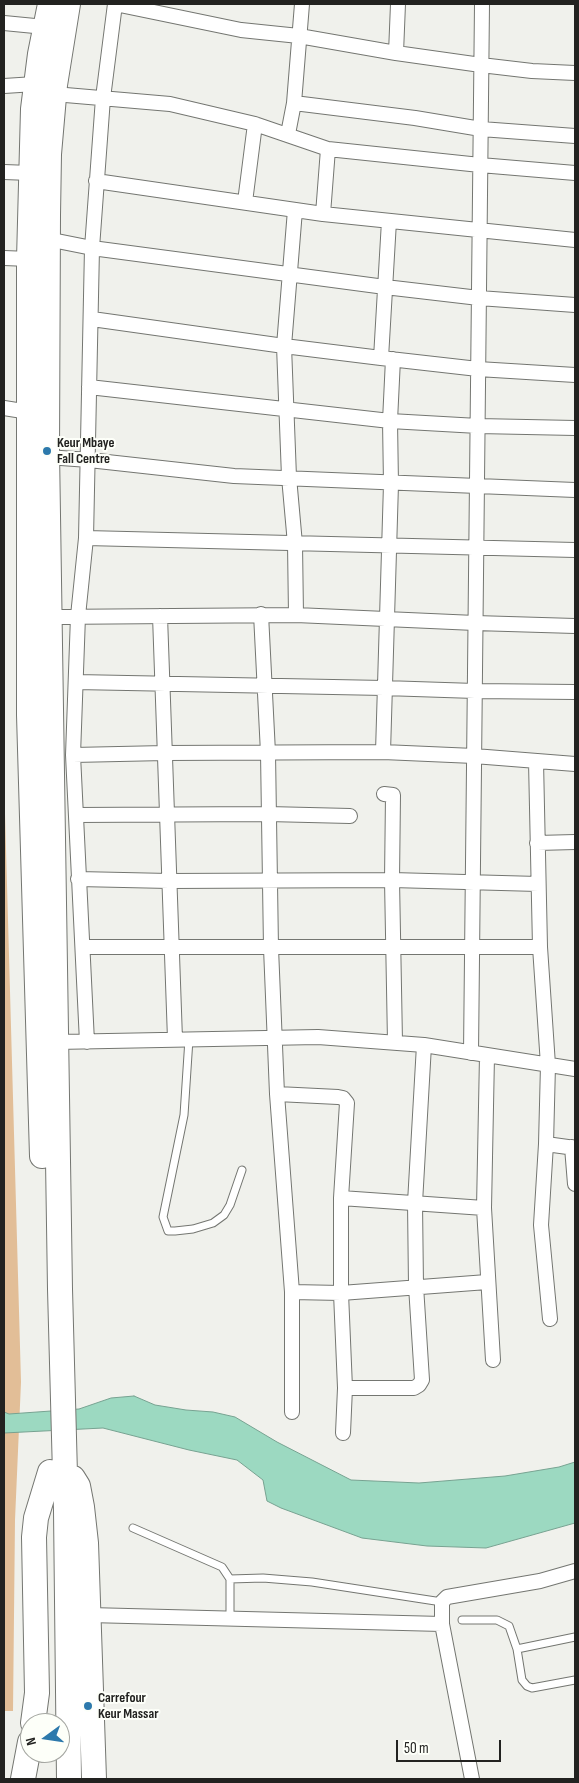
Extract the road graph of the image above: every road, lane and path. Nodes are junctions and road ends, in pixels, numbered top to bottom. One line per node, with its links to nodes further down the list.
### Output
1 (50, 4): 8 (highway)
2 (68, 4): 14 (highway)
3 (115, 4): 9 (street); 15 (street)
4 (302, 4): 9 (street)
5 (398, 4): 10 (street)
6 (482, 4): 11 (street)
7 (4, 23): 8 (street)
8 (45, 27): 14 (highway)
9 (299, 36): 10 (street); 16 (street)
10 (396, 53): 11 (street)
11 (482, 65): 12 (street); 18 (street)
12 (575, 73)
13 (4, 86): 14 (street)
14 (45, 89): 15 (street); 24 (highway); 32 (highway)
15 (103, 98): 17 (street); 26 (street)
16 (294, 103): 18 (street); 19 (street)
17 (255, 124): 19 (street); 27 (street)
18 (481, 130): 20 (street); 22 (street)
19 (288, 134): 21 (street)
20 (575, 136)
21 (328, 149): 22 (street); 29 (street)
22 (480, 166): 25 (street); 31 (street)
23 (4, 172): 24 (street)
24 (30, 173): 36 (highway)
25 (575, 173)
26 (96, 181): 27 (street); 34 (street)
27 (246, 202): 28 (street)
28 (295, 210): 29 (street); 37 (street)
29 (324, 214): 30 (street)
30 (389, 221): 31 (street); 38 (street)
31 (480, 231): 33 (street); 39 (street)
32 (48, 239): 34 (street); 53 (highway)
33 (575, 240)
34 (92, 248): 37 (street); 41 (street)
35 (4, 258): 36 (street)
36 (29, 259): 49 (highway)
37 (289, 275): 38 (street); 42 (street)
38 (385, 287): 39 (street); 43 (street)
39 (479, 298): 40 (street); 44 (street)
40 (575, 306)
41 (92, 318): 42 (street); 46 (street)
42 (284, 346): 43 (street); 48 (street)
43 (387, 358): 44 (street); 50 (street)
44 (478, 369): 45 (street); 51 (street)
45 (575, 375)
46 (89, 387): 48 (street); 54 (street)
47 (4, 408): 49 (street)
48 (287, 411): 50 (street); 55 (street)
49 (29, 412): 129 (highway)
50 (390, 421): 51 (street); 56 (street)
51 (478, 426): 52 (street); 57 (street)
52 (575, 428)
53 (47, 457): 54 (street); 68 (highway)
54 (89, 460): 55 (street); 59 (street)
55 (289, 477): 56 (street); 60 (street)
56 (391, 484): 57 (street); 61 (street)
57 (477, 486): 58 (street); 62 (street)
58 (575, 490)
59 (86, 538): 60 (street); 66 (street)
60 (295, 544): 61 (street); 65 (street)
61 (388, 546): 62 (street); 69 (street)
62 (476, 548): 63 (street); 70 (street)
63 (575, 550)
64 (261, 614): 65 (street); 67 (street); 74 (street)
65 (296, 615): 69 (street)
66 (78, 616): 67 (street); 68 (street); 72 (street)
67 (160, 616): 73 (street)
68 (50, 617): 106 (highway)
69 (386, 618): 70 (street); 75 (street)
70 (475, 623): 71 (street); 76 (street)
71 (575, 626)
72 (76, 682): 73 (street); 81 (street)
73 (162, 684): 74 (street); 78 (street)
74 (264, 685): 75 (street); 80 (street)
75 (384, 688): 76 (street); 79 (street)
76 (475, 691): 77 (street); 82 (street)
77 (575, 692)
78 (165, 752): 80 (street); 81 (street); 88 (street)
79 (383, 752): 80 (street); 82 (street)
80 (268, 753): 86 (street)
81 (73, 755): 87 (street)
82 (474, 756): 83 (street); 96 (street)
83 (536, 760): 84 (street); 90 (street)
84 (575, 764)
85 (384, 794): 94 (street)
86 (268, 814): 88 (street); 89 (street); 93 (street)
87 (76, 815): 88 (street); 92 (street)
88 (167, 815): 95 (street)
89 (350, 816)
90 (538, 842): 91 (street); 97 (street)
91 (575, 842)
92 (78, 879): 95 (street); 98 (street)
93 (269, 880): 94 (street); 95 (street); 101 (street)
94 (392, 880): 96 (street); 102 (street)
95 (169, 881): 100 (street)
96 (472, 883): 97 (street); 103 (street)
97 (538, 884): 99 (street)
98 (82, 947): 100 (street); 107 (street)
99 (540, 947): 103 (street); 112 (street)
100 (172, 948): 101 (street); 105 (street)
101 (271, 948): 102 (street); 104 (street)
102 (393, 948): 103 (street); 108 (street)
103 (472, 948): 110 (street)
104 (276, 1037): 105 (street); 108 (street); 114 (street)
105 (182, 1039): 107 (street); 117 (lane)
106 (56, 1042): 107 (street); 129 (highway)
107 (87, 1042)
108 (395, 1042): 109 (street)
109 (424, 1045): 110 (street); 120 (street)
110 (471, 1053): 111 (street)
111 (487, 1056): 112 (street); 121 (street)
112 (548, 1066): 113 (street); 115 (street)
113 (575, 1069)
114 (277, 1094): 119 (street); 124 (street)
115 (546, 1144): 116 (street); 126 (street)
116 (573, 1147): 118 (street)
117 (242, 1170)
118 (575, 1184)
119 (341, 1198): 120 (street); 125 (street)
120 (415, 1203): 121 (street); 123 (street)
121 (484, 1208): 122 (street)
122 (487, 1282): 123 (street); 127 (street)
123 (416, 1286): 125 (street); 128 (street)
124 (292, 1292): 125 (street); 130 (street)
125 (341, 1293): 128 (street)
126 (550, 1318)
127 (493, 1360)
128 (345, 1388): 131 (street)
129 (56, 1405): 132 (highway)
130 (292, 1412)
131 (343, 1433)
132 (57, 1468): 137 (highway); 144 (highway); 145 (highway)
133 (133, 1528): 135 (lane)
134 (575, 1571): 136 (street)
135 (230, 1579): 136 (lane); 138 (lane)
136 (442, 1602): 140 (street)
137 (89, 1615): 138 (street); 152 (highway)
138 (230, 1619): 140 (street)
139 (462, 1620): 142 (lane)
140 (442, 1624): 153 (street)
141 (575, 1637): 142 (lane)
142 (517, 1649): 143 (lane)
143 (575, 1680)
144 (34, 1713)
145 (60, 1713)
146 (26, 1763): 149 (highway)
147 (52, 1763): 150 (highway)
148 (66, 1763): 151 (highway)
149 (23, 1779)
150 (53, 1779)
151 (69, 1779)
152 (94, 1779)
153 (472, 1779)

